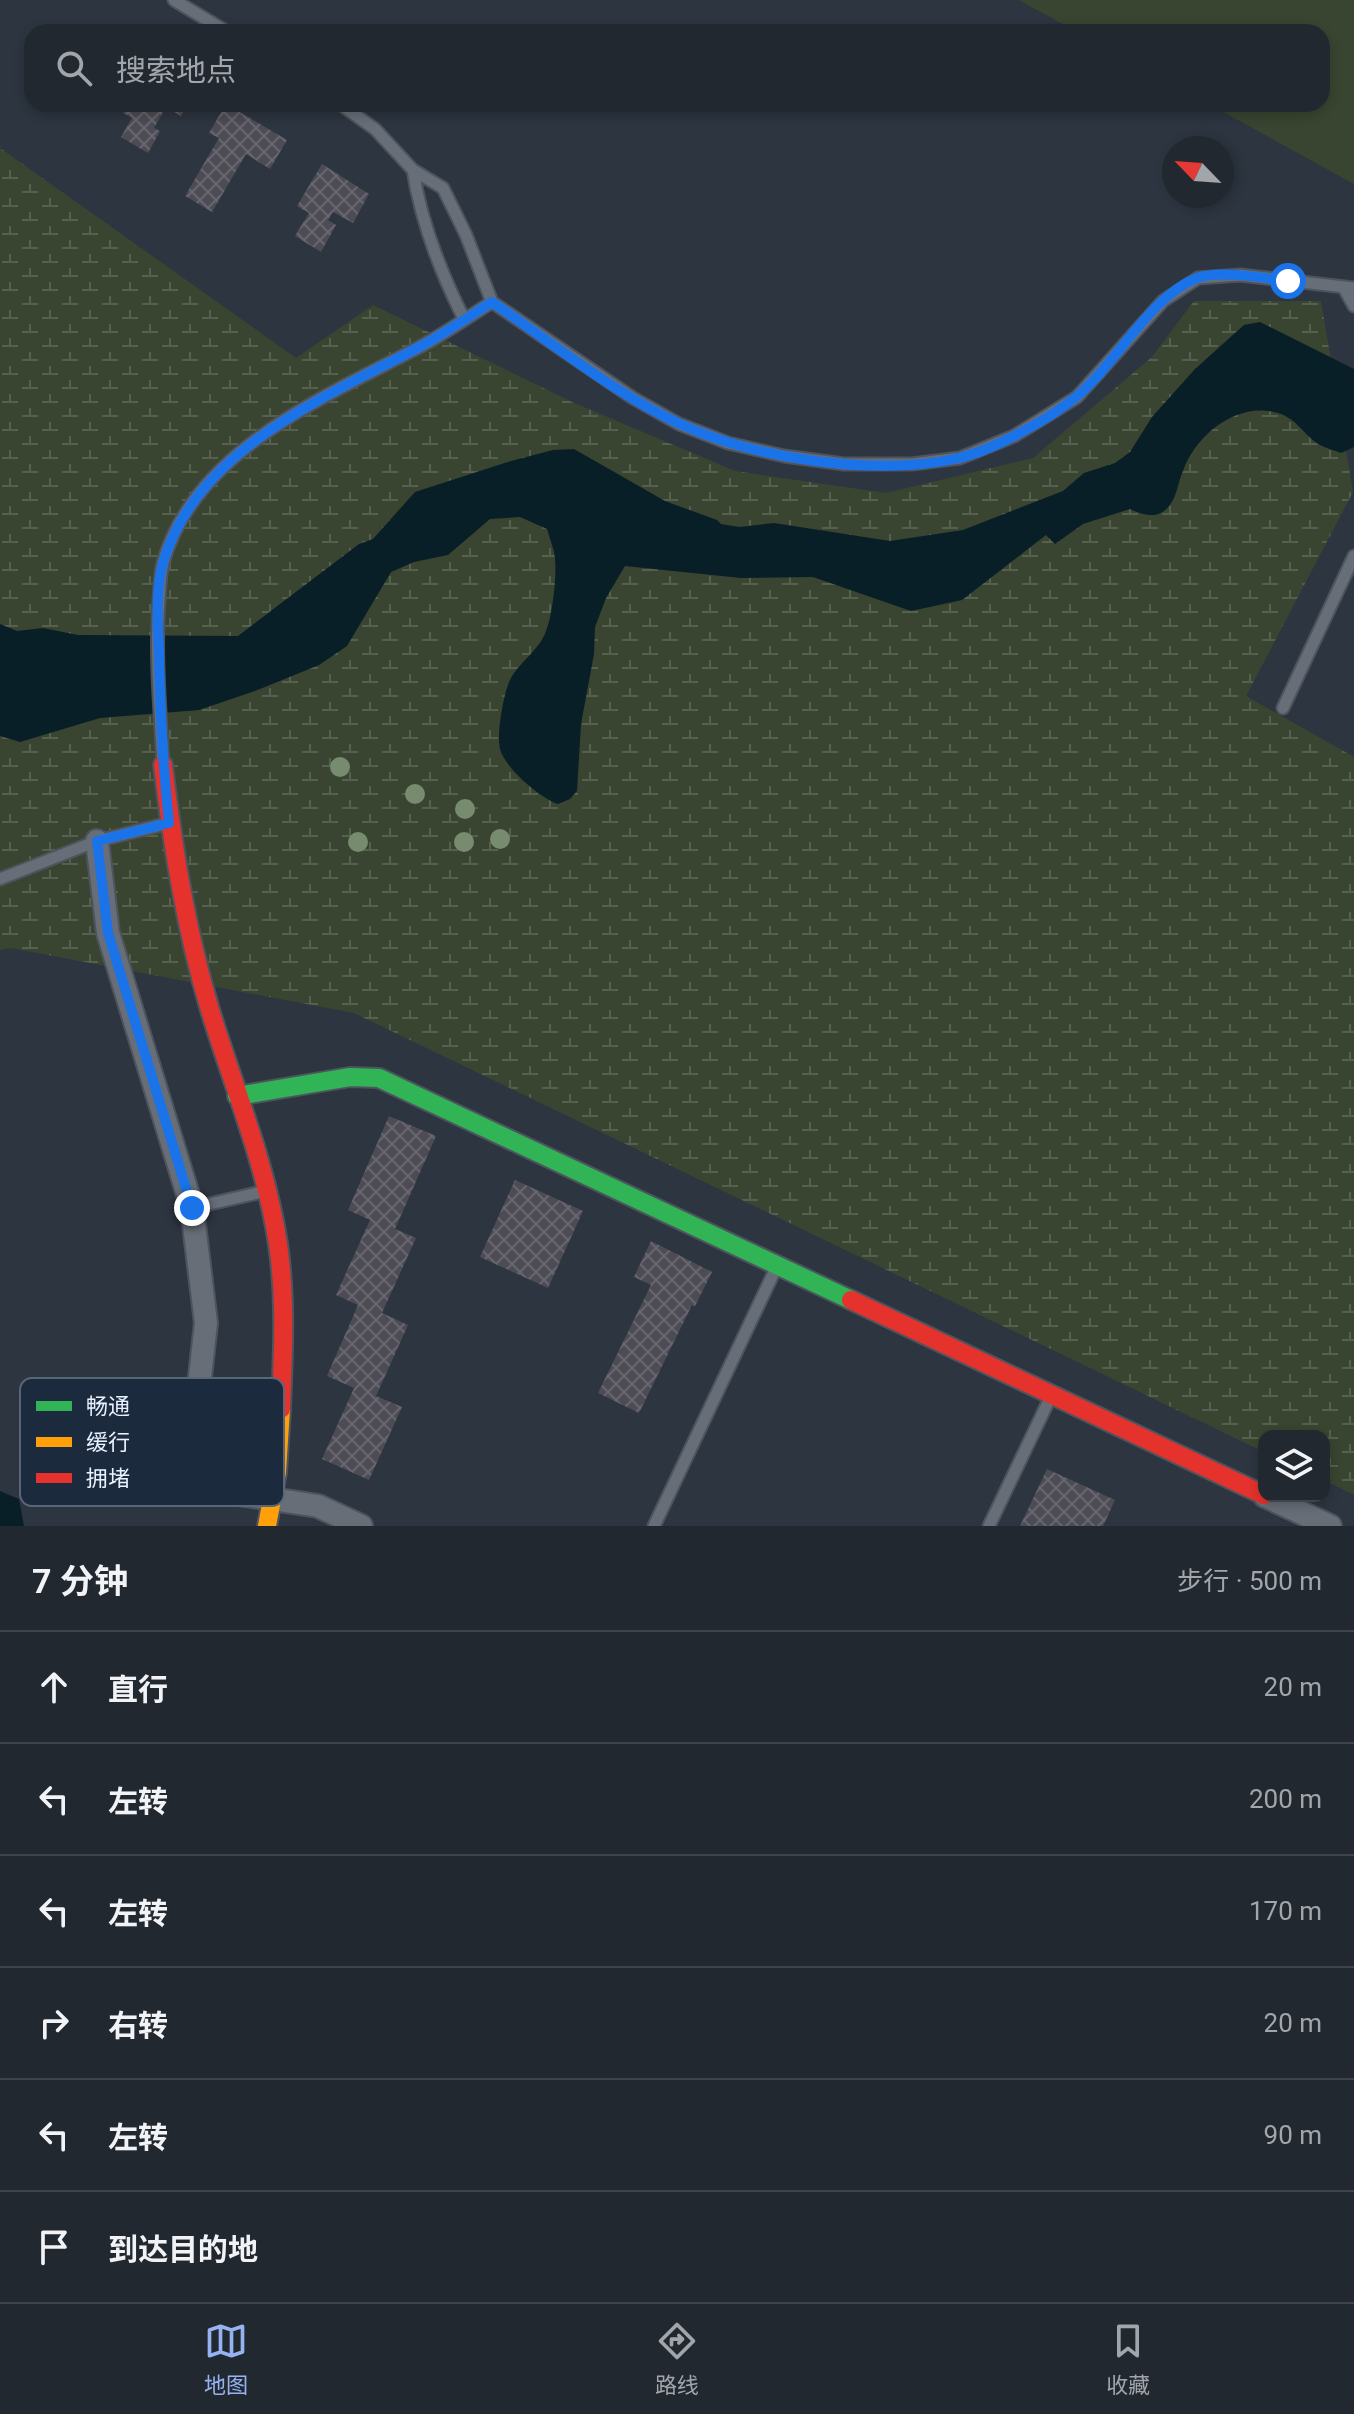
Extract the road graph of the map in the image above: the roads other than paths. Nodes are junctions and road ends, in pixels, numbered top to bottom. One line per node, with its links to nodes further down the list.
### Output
1 (174, 0): 2 (lane)
2 (214, 24)
3 (351, 112): 4 (lane)
4 (413, 170): 6 (lane); 8 (lane)
5 (1349, 288): 6 (lane); 7 (lane)
6 (492, 302): 8 (lane)
7 (1354, 306)
8 (464, 319): 11 (lane)
9 (1354, 556): 10 (lane)
10 (1283, 708)
11 (163, 765): 12 (street)
12 (169, 823): 13 (lane); 15 (street)
13 (97, 841): 14 (lane); 17 (street)
14 (0, 879)
15 (237, 1096): 16 (street); 18 (street)
16 (266, 1191): 17 (lane); 20 (street)
17 (192, 1208): 19 (street)
18 (777, 1266): 21 (street); 29 (lane)
19 (200, 1378)
20 (281, 1378)
21 (1051, 1396): 22 (street); 30 (lane)
22 (1258, 1493)
23 (284, 1500): 28 (street)
24 (1278, 1502): 26 (street)
25 (273, 1506): 27 (street)
26 (1326, 1525)
27 (267, 1526)
28 (361, 1526)
29 (654, 1526)
30 (989, 1526)

